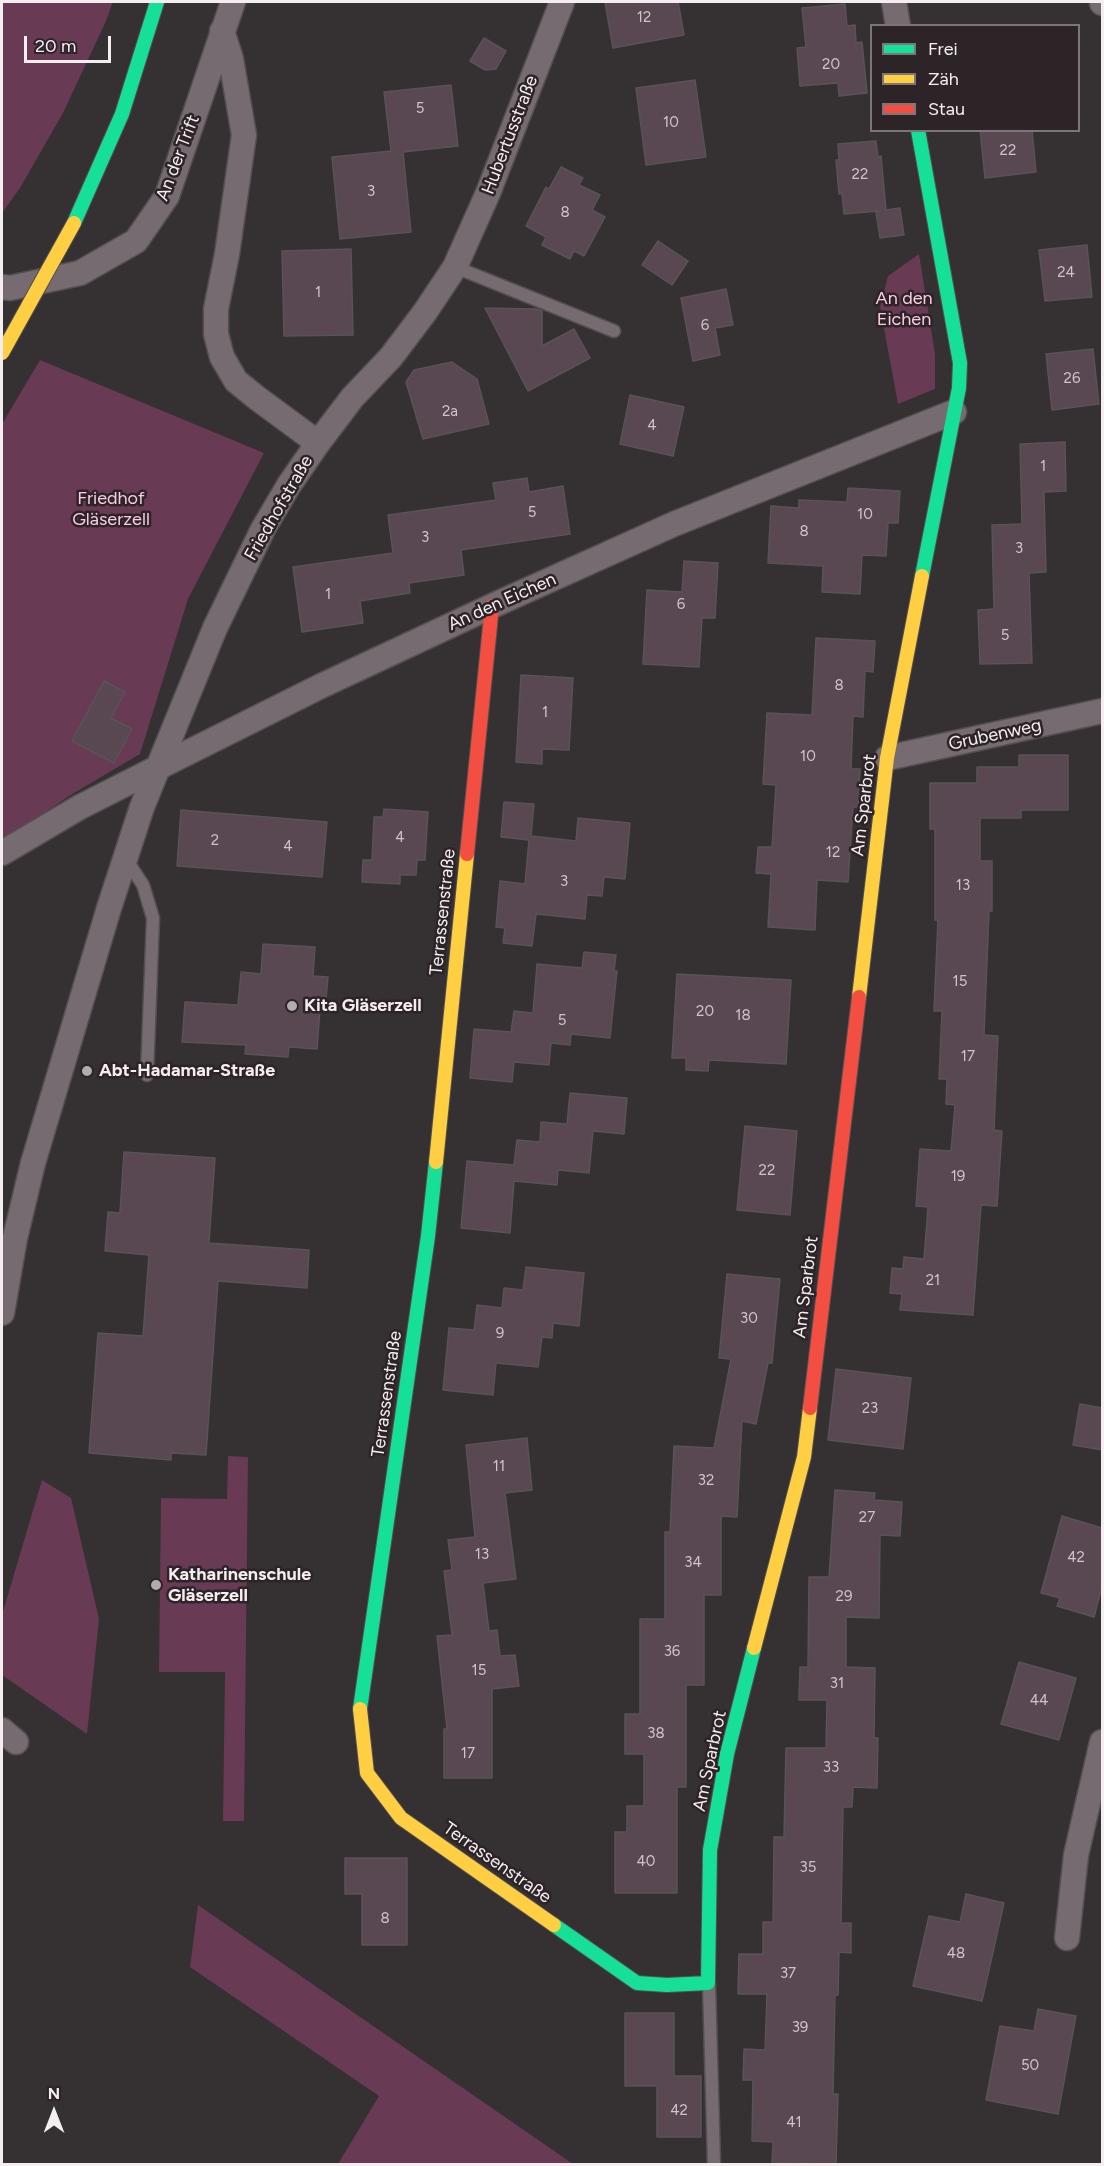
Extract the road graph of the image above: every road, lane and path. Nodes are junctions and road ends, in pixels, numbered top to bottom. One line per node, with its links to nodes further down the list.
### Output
1 (157, 2): 11 (street, bridge)
2 (233, 2): 6 (street, An der Trift)
3 (562, 2): 8 (street, Hubertusstraße)
4 (894, 2): 5 (street)
5 (898, 24)
6 (222, 32): 9 (street, An der Trift); 13 (street, Friedhofstraße)
7 (918, 132): 12 (street)
8 (455, 267): 10 (lane); 13 (street, Hubertusstraße)
9 (2, 287)
10 (614, 331)
11 (2, 353)
12 (954, 412): 14 (street, An den Eichen); 16 (street, Am Sparbrot)
13 (318, 443): 17 (street, Friedhofstraße)
14 (492, 606): 17 (street, An den Eichen); 24 (street, Terrassenstraße)
15 (1102, 711): 16 (street, Grubenweg)
16 (887, 758): 24 (street, Am Sparbrot)
17 (157, 768): 18 (street); 19 (street)
18 (2, 853)
19 (125, 858): 20 (lane); 21 (street)
20 (147, 1075)
21 (2, 1313)
22 (1102, 1742): 23 (street)
23 (1067, 1938)
24 (708, 1983): 25 (lane, Am Sparbrot)
25 (714, 2164)

